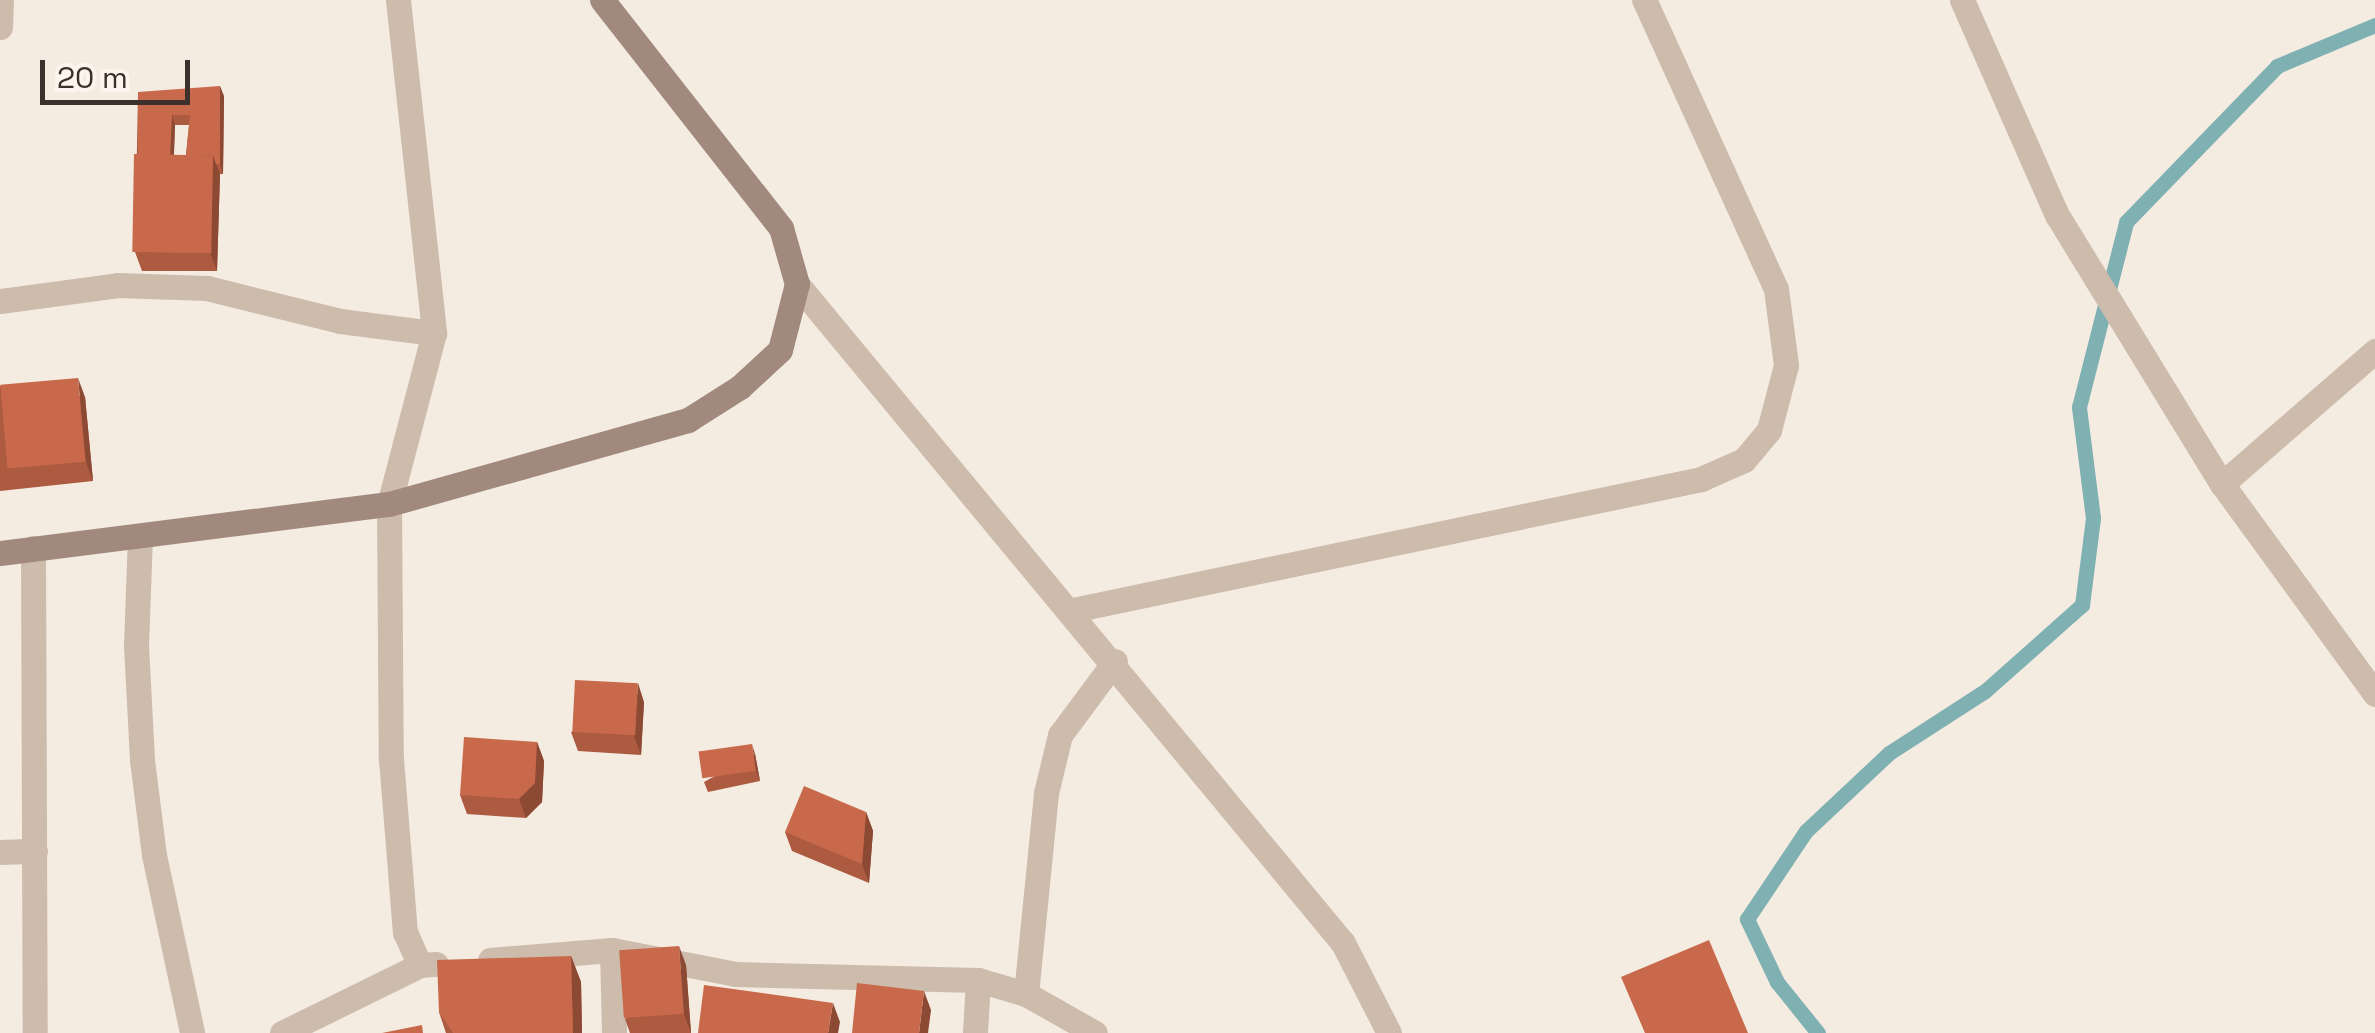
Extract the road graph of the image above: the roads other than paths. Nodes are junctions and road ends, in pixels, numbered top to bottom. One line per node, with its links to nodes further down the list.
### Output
1 (398, 0): 9 (street)
2 (602, 0): 7 (main road)
3 (1644, 0): 16 (street)
4 (1962, 0): 11 (street)
5 (1, 4): 6 (street)
6 (0, 27)
7 (798, 284): 12 (main road); 16 (street)
8 (0, 301): 9 (street)
9 (434, 333): 12 (street)
10 (2375, 351): 11 (street)
11 (2222, 484): 18 (street)
12 (388, 504): 13 (main road); 22 (street)
13 (140, 536): 14 (main road); 26 (street)
14 (33, 548): 15 (main road); 19 (street)
15 (0, 553)
16 (1072, 610): 17 (street)
17 (1115, 661): 24 (street); 31 (street)
18 (2375, 694)
19 (35, 851): 20 (street); 25 (street)
20 (0, 852)
21 (612, 950): 22 (street); 23 (street); 28 (street)
22 (420, 965): 27 (street)
23 (978, 980): 24 (street); 29 (street)
24 (1026, 994): 30 (street)
25 (34, 1033)
26 (192, 1033)
27 (282, 1033)
28 (614, 1033)
29 (975, 1033)
30 (1095, 1033)
31 (1388, 1033)

